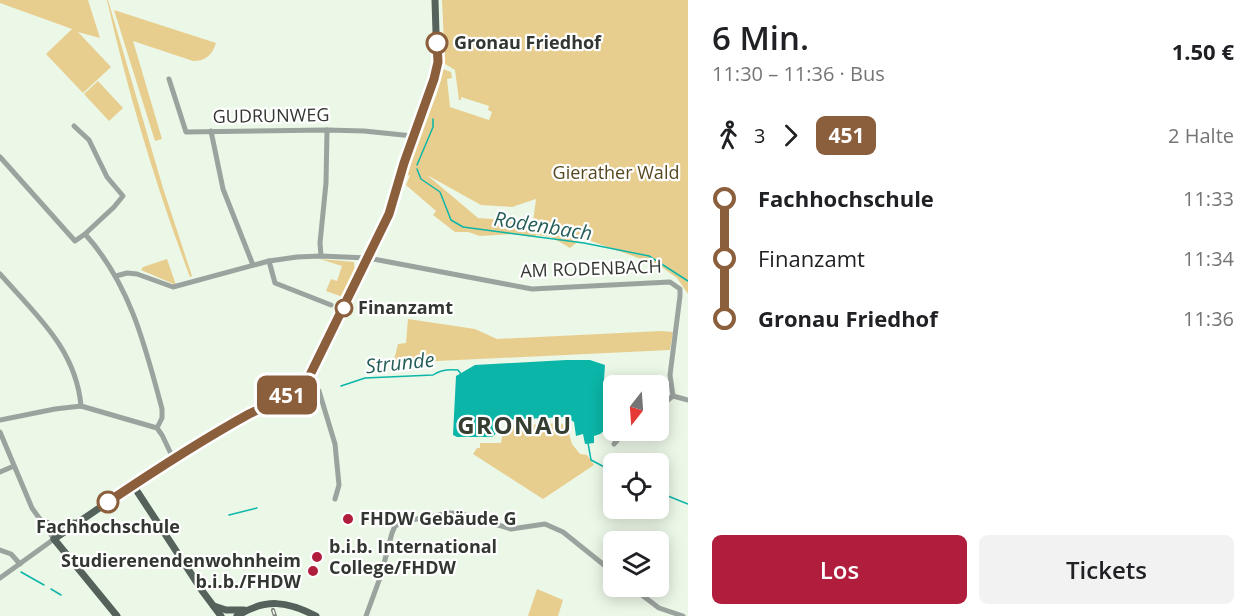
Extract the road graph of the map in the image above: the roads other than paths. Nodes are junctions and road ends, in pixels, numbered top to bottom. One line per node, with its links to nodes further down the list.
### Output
1 (435, 0): 6 (main road)
2 (168, 79): 5 (street, GUDRUNWEG)
3 (74, 126): 8 (street)
4 (327, 130): 5 (street, GUDRUNWEG); 6 (street, GUDRUNWEG); 9 (street)
5 (211, 131): 12 (street)
6 (413, 136): 10 (main road)
7 (0, 157): 8 (street)
8 (85, 234): 14 (street)
9 (321, 256): 10 (street); 11 (street)
10 (368, 258): 16 (main road); 17 (street, AM RODENBACH)
11 (269, 261): 12 (street); 15 (street)
12 (253, 265): 14 (street)
13 (0, 274): 20 (street)
14 (116, 276): 22 (street)
15 (331, 305)
16 (307, 381): 26 (main road); 30 (street)
17 (673, 396): 18 (street); 19 (street)
18 (669, 399)
19 (688, 400)
20 (81, 406): 21 (street); 22 (street)
21 (0, 420)
22 (157, 428): 26 (street)
23 (0, 432): 27 (street)
24 (617, 441): 25 (street)
25 (614, 444)
26 (173, 458): 29 (main road)
27 (14, 466): 28 (street); 31 (street)
28 (0, 472)
29 (133, 485): 32 (main road); 39 (main road)
30 (335, 499)
31 (40, 521): 32 (main road); 33 (street)
32 (77, 524): 33 (main road)
33 (54, 539): 35 (street); 41 (main road)
34 (0, 550): 35 (street)
35 (20, 564): 37 (street)
36 (603, 564): 45 (street)
37 (0, 578)
38 (644, 597): 46 (street)
39 (214, 606): 40 (main road); 42 (main road)
40 (246, 610): 43 (main road); 44 (main road)
41 (117, 616)
42 (220, 616)
43 (237, 616)
44 (316, 616)
45 (366, 616)
46 (683, 616)

